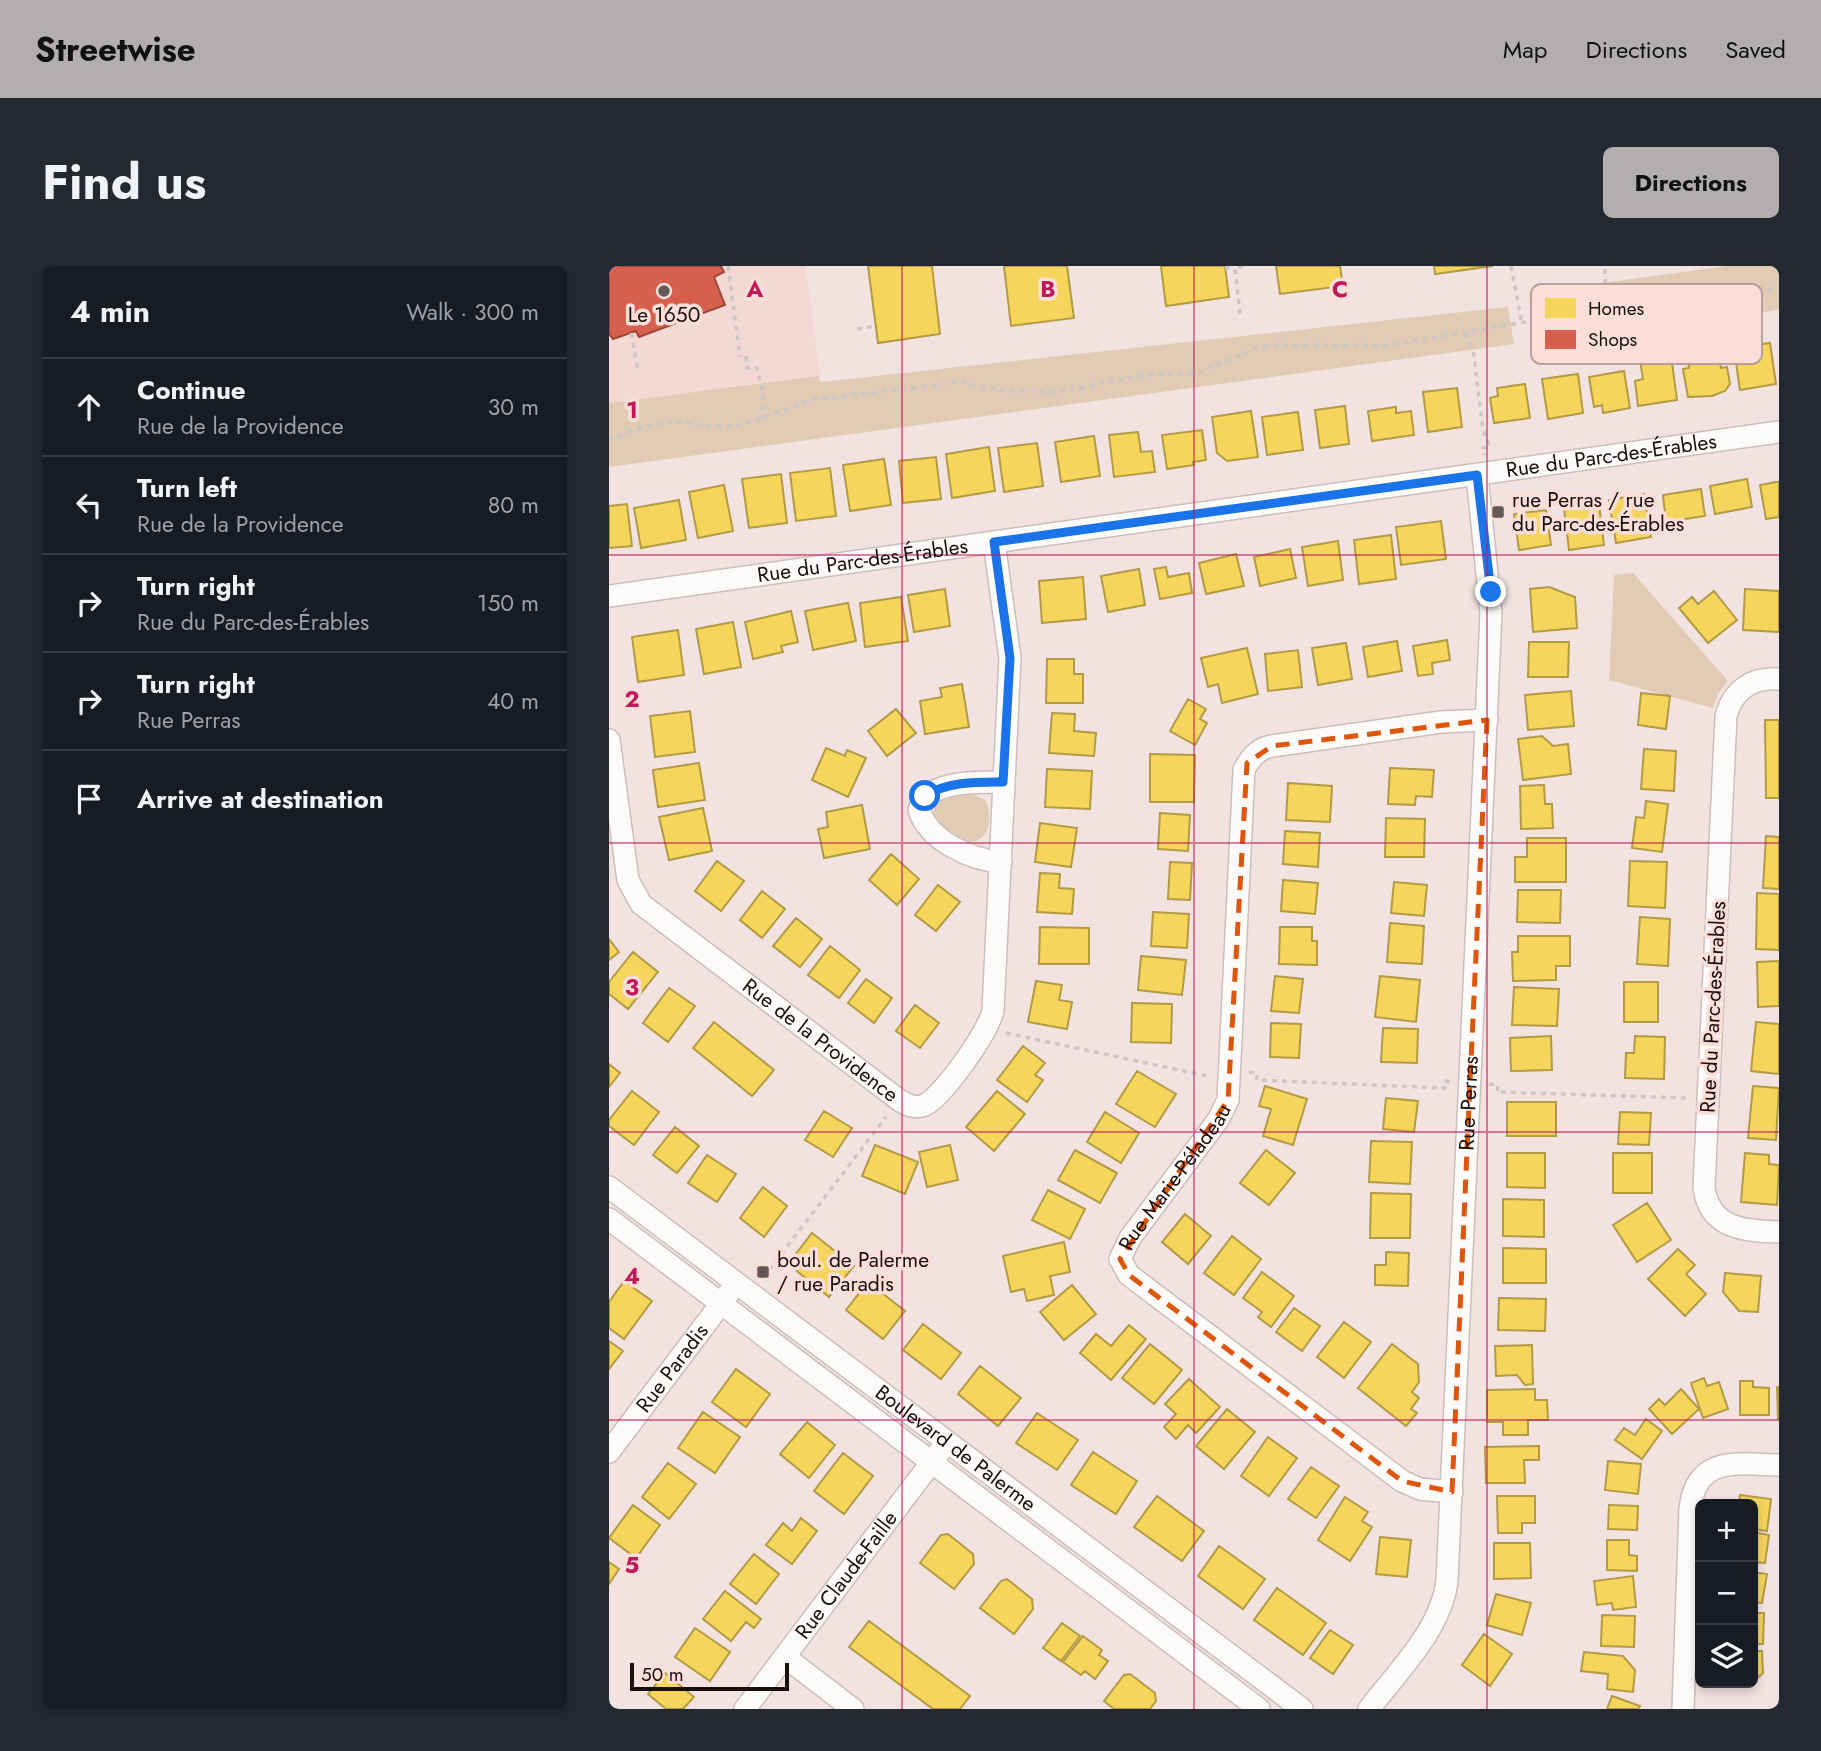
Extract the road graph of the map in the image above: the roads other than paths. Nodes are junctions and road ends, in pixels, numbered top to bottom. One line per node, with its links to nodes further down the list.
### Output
1 (1779, 432): 2 (street, Rue du Parc-des-Érables)
2 (1481, 468): 3 (street, Rue du Parc-des-Érables); 6 (street, Rue Perras)
3 (994, 542): 4 (street, Rue du Parc-des-Érables); 8 (street, Rue de la Providence)
4 (609, 596)
5 (1779, 679): 12 (street, Rue du Parc-des-Érables)
6 (1487, 720): 19 (street, Rue Perras); 19 (street, Rue Marie-Péladeau)
7 (609, 740): 9 (street, Rue de la Providence)
8 (1003, 782): 9 (street, Rue de la Providence); 9 (street)
9 (1001, 862)
10 (609, 1187): 13 (street, Boulevard de Palerme)
11 (609, 1219): 14 (street, Boulevard de Palerme)
12 (1779, 1232)
13 (736, 1283): 14 (street, Rue Paradis); 15 (street, Boulevard de Palerme)
14 (720, 1304): 16 (street, Rue Paradis); 17 (street, Boulevard de Palerme)
15 (947, 1441): 17 (street, Rue Claude-Faille); 24 (street, Boulevard de Palerme)
16 (609, 1452)
17 (932, 1463): 20 (street, Rue Claude-Faille); 23 (street, Boulevard de Palerme)
18 (1779, 1465): 26 (street)
19 (1452, 1492): 25 (street, Rue Perras)
20 (785, 1657): 21 (street, Rue Claude-Faille); 22 (street)
21 (745, 1709)
22 (853, 1709)
23 (1259, 1709)
24 (1302, 1709)
25 (1369, 1709)
26 (1683, 1709)

